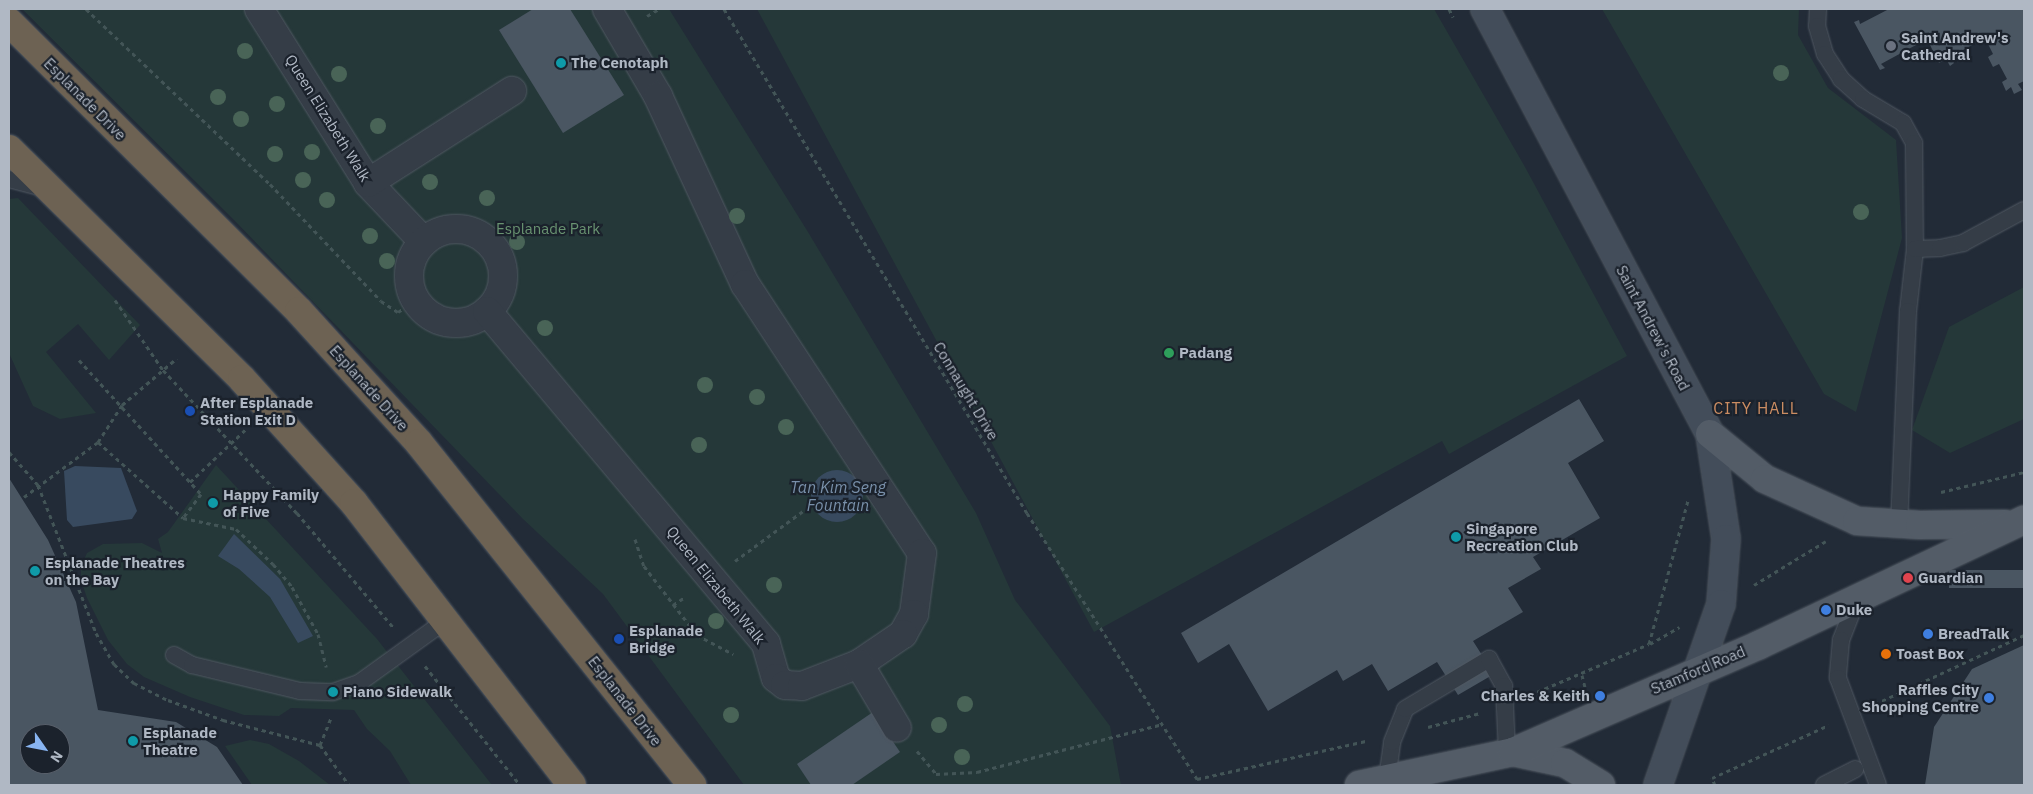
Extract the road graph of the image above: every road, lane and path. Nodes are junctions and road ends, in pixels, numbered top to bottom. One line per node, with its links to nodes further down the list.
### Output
1 (86, 9): 18 (path)
2 (259, 9): 13 (street, Queen Elizabeth Walk)
3 (607, 9): 44 (street, Queen Elizabeth Walk)
4 (724, 9): 49 (path, Connaught Drive)
5 (1449, 9): 9 (path)
6 (1485, 9): 25 (street, Saint Andrew's Road)
7 (1818, 9): 17 (lane)
8 (9, 22): 56 (highway, Esplanade Drive)
9 (1458, 26)
10 (512, 91): 13 (street)
11 (9, 149): 14 (highway)
12 (9, 179): 14 (lane)
13 (368, 183): 16 (street, Queen Elizabeth Walk)
14 (50, 190): 20 (highway)
15 (2024, 210): 17 (lane)
16 (424, 242): 18 (street); 19 (street)
17 (1916, 248): 35 (lane)
18 (417, 300): 19 (street)
19 (487, 311): 44 (street, Queen Elizabeth Walk)
20 (200, 337): 22 (path); 24 (highway)
21 (79, 360): 23 (path)
22 (163, 370): 23 (path); 27 (path)
23 (122, 405): 26 (path); 30 (path)
24 (268, 408): 27 (path); 41 (highway)
25 (1710, 434): 37 (main road); 40 (street, Saint Andrew's Road)
26 (98, 442): 31 (path); 36 (path)
27 (232, 442): 30 (path); 34 (path)
28 (9, 452): 31 (path)
29 (2024, 472): 35 (path)
30 (190, 482): 36 (path)
31 (38, 485): 33 (path)
32 (1689, 496): 42 (path)
33 (24, 497)
34 (297, 514)
35 (1900, 515): 37 (main road); 38 (main road)
36 (183, 518): 46 (path)
37 (1857, 521): 40 (path)
38 (2019, 522): 39 (main road, Stamford Road)
39 (1857, 599): 45 (main road, Stamford Road); 66 (lane)
40 (1721, 604): 42 (path); 45 (street, Saint Andrew's Road)
41 (445, 620): 43 (lane); 59 (highway)
42 (1649, 644): 47 (path)
43 (174, 655)
44 (859, 664): 50 (street)
45 (1698, 669): 54 (main road, Stamford Road); 63 (street, Saint Andrew's Road)
46 (327, 674)
47 (1505, 704): 51 (path); 54 (lane); 58 (lane)
48 (333, 713): 53 (path)
49 (1162, 724): 50 (path); 52 (path, Connaught Drive)
50 (897, 728)
51 (1419, 729)
52 (1370, 740)
53 (320, 746)
54 (1510, 753): 58 (main road, Stamford Road); 62 (main road)
55 (1855, 769): 65 (lane)
56 (684, 775): 60 (highway, Esplanade Drive)
57 (1712, 778): 64 (path)
58 (1387, 779): 61 (main road, Stamford Road)
59 (572, 785)
60 (698, 785)
61 (1359, 785)
62 (1601, 785)
63 (1658, 785)
64 (1715, 785)
65 (1824, 785)
66 (1878, 785)

